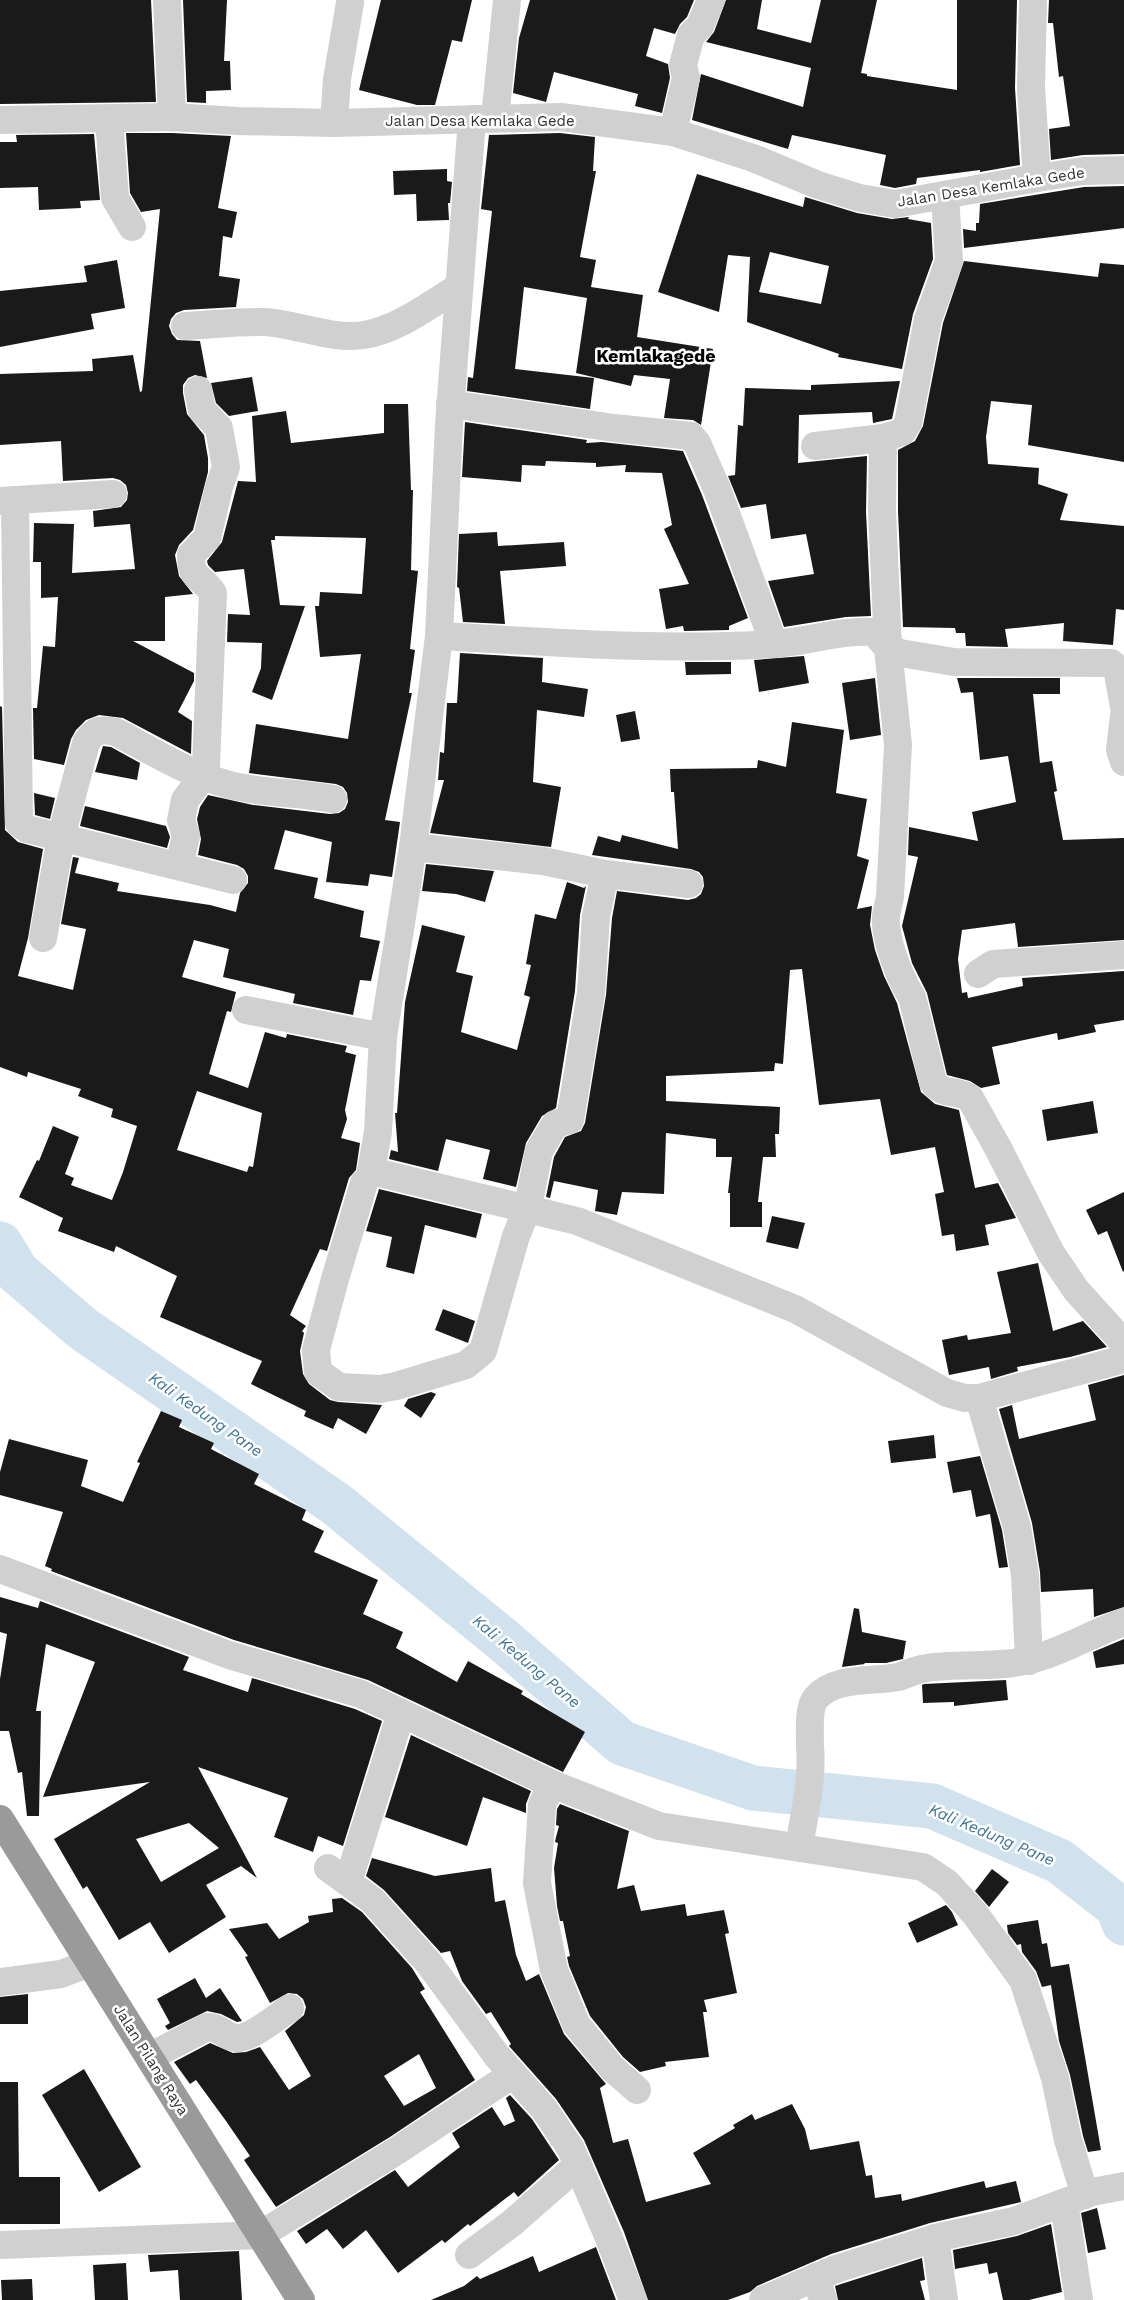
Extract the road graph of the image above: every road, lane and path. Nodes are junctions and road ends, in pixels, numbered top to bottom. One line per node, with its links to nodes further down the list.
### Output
1 (167, 0): 6 (street)
2 (507, 0): 8 (street)
3 (711, 0): 11 (street)
4 (1034, 0): 13 (street)
5 (350, 3): 10 (street)
6 (172, 117): 7 (street, Jalan Desa Kemlaka Gede); 10 (street, Jalan Desa Kemlaka Gede)
7 (109, 118): 9 (street, Jalan Desa Kemlaka Gede); 15 (street)
8 (483, 119): 10 (street, Jalan Desa Kemlaka Gede); 11 (street, Jalan Desa Kemlaka Gede); 16 (street)
9 (0, 120)
10 (334, 123)
11 (672, 132): 14 (street, Jalan Desa Kemlaka Gede)
12 (1124, 170): 13 (street, Jalan Desa Kemlaka Gede)
13 (1037, 178): 14 (street, Jalan Desa Kemlaka Gede)
14 (945, 195): 20 (street)
15 (132, 227)
16 (459, 287): 17 (street); 19 (street)
17 (185, 326)
18 (198, 390): 30 (street)
19 (450, 404): 24 (street); 25 (street)
20 (883, 438): 21 (street); 26 (street)
21 (815, 446)
22 (113, 494): 23 (street)
23 (8, 501): 32 (street)
24 (439, 636): 25 (street); 33 (street)
25 (774, 644): 26 (street)
26 (888, 648): 27 (street); 45 (street)
27 (1124, 707)
28 (1124, 716): 29 (street)
29 (1124, 762)
30 (203, 776): 31 (street); 32 (street); 34 (street)
31 (333, 799)
32 (62, 837): 34 (street); 38 (street)
33 (413, 847): 35 (street); 42 (street)
34 (179, 866): 36 (street)
35 (605, 874): 37 (street); 44 (street)
36 (233, 880)
37 (689, 884)
38 (43, 938)
39 (1124, 956): 40 (street)
40 (978, 974)
41 (246, 1010): 42 (street)
42 (382, 1037): 44 (street)
43 (364, 1183): 44 (street)
44 (528, 1207): 47 (street)
45 (1124, 1343)
46 (1124, 1359): 47 (street)
47 (979, 1398): 50 (street)
48 (0, 1569): 51 (street)
49 (1124, 1622): 50 (street)
50 (1029, 1660): 54 (street)
51 (401, 1713): 52 (street); 59 (street)
52 (552, 1784): 54 (street); 60 (street)
53 (0, 1820): 55 (highway, Jalan Pilang Raya)
54 (799, 1848): 63 (street)
55 (90, 1963): 56 (street); 58 (highway, Jalan Pilang Raya)
56 (0, 1982)
57 (290, 2008): 58 (street)
58 (149, 2057): 64 (highway, Jalan Pilang Raya)
59 (513, 2074): 61 (street); 64 (street)
60 (637, 2090)
61 (578, 2165): 67 (street); 70 (street)
62 (1118, 2187): 63 (street)
63 (1074, 2199): 65 (street); 73 (street)
64 (260, 2235): 66 (street); 69 (highway, Jalan Pilang Raya)
65 (935, 2238): 68 (street); 72 (street)
66 (0, 2245)
67 (469, 2255)
68 (820, 2289): 71 (street)
69 (301, 2300)
70 (633, 2300)
71 (764, 2300)
72 (944, 2300)
73 (1079, 2300)

